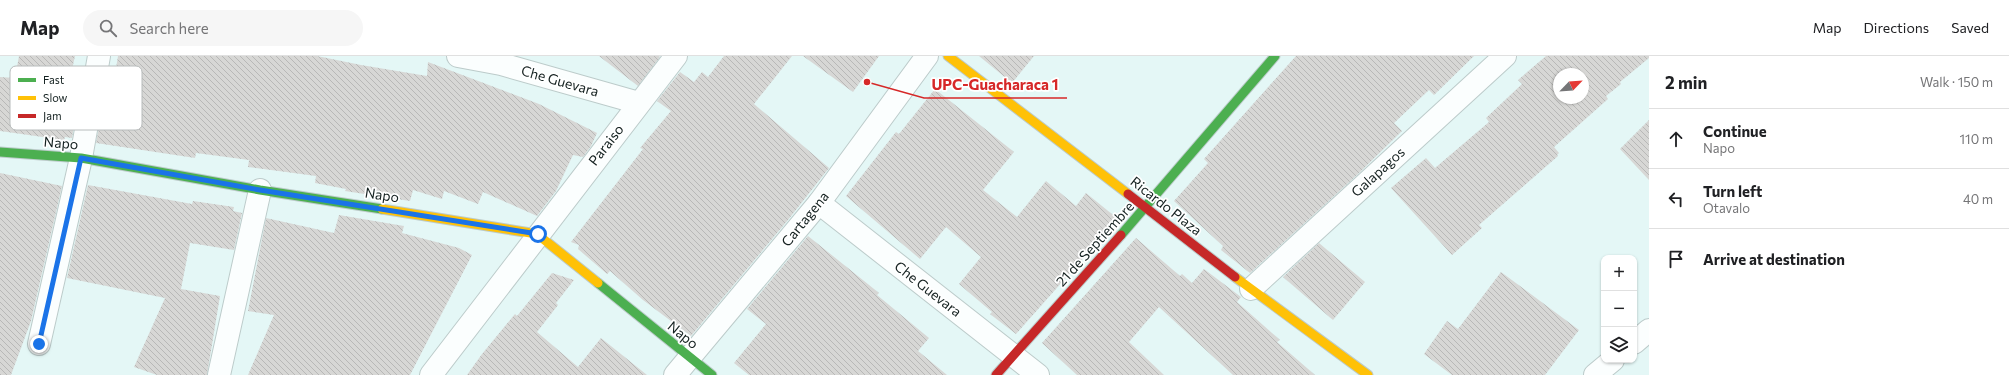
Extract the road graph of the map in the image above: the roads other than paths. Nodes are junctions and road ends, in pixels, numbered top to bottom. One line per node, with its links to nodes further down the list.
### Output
1 (99, 56): 8 (street)
2 (458, 56): 9 (street, Che Guevara)
3 (676, 56): 9 (street, Paraiso)
4 (927, 56): 14 (street, Cartagena)
5 (948, 56): 15 (street, Ricardo Plaza)
6 (1275, 56): 15 (street, 21 de Septiembre)
7 (1505, 56): 17 (street, Galapagos)
8 (97, 66)
9 (639, 103): 16 (street, Paraiso)
10 (86, 130): 12 (street)
11 (0, 152): 12 (street, Napo)
12 (81, 158): 13 (street, Napo); 20 (street)
13 (260, 190): 16 (street, Napo); 24 (street)
14 (819, 203): 21 (street, Che Guevara); 22 (street, Cartagena)
15 (1146, 208): 17 (street, Ricardo Plaza); 21 (street, 21 de Septiembre)
16 (538, 234): 22 (street, Napo); 25 (street, Paraiso)
17 (1251, 289): 30 (street, Ricardo Plaza)
18 (1649, 330): 19 (street)
19 (1637, 340)
20 (39, 344)
21 (1014, 356): 28 (street, 21 de Septiembre); 29 (street, Che Guevara)
22 (689, 357): 26 (street, Cartagena); 27 (street, Napo)
23 (1609, 363): 31 (street)
24 (219, 375)
25 (430, 375)
26 (675, 375)
27 (712, 375)
28 (996, 375)
29 (1038, 375)
30 (1368, 375)
31 (1594, 375)

